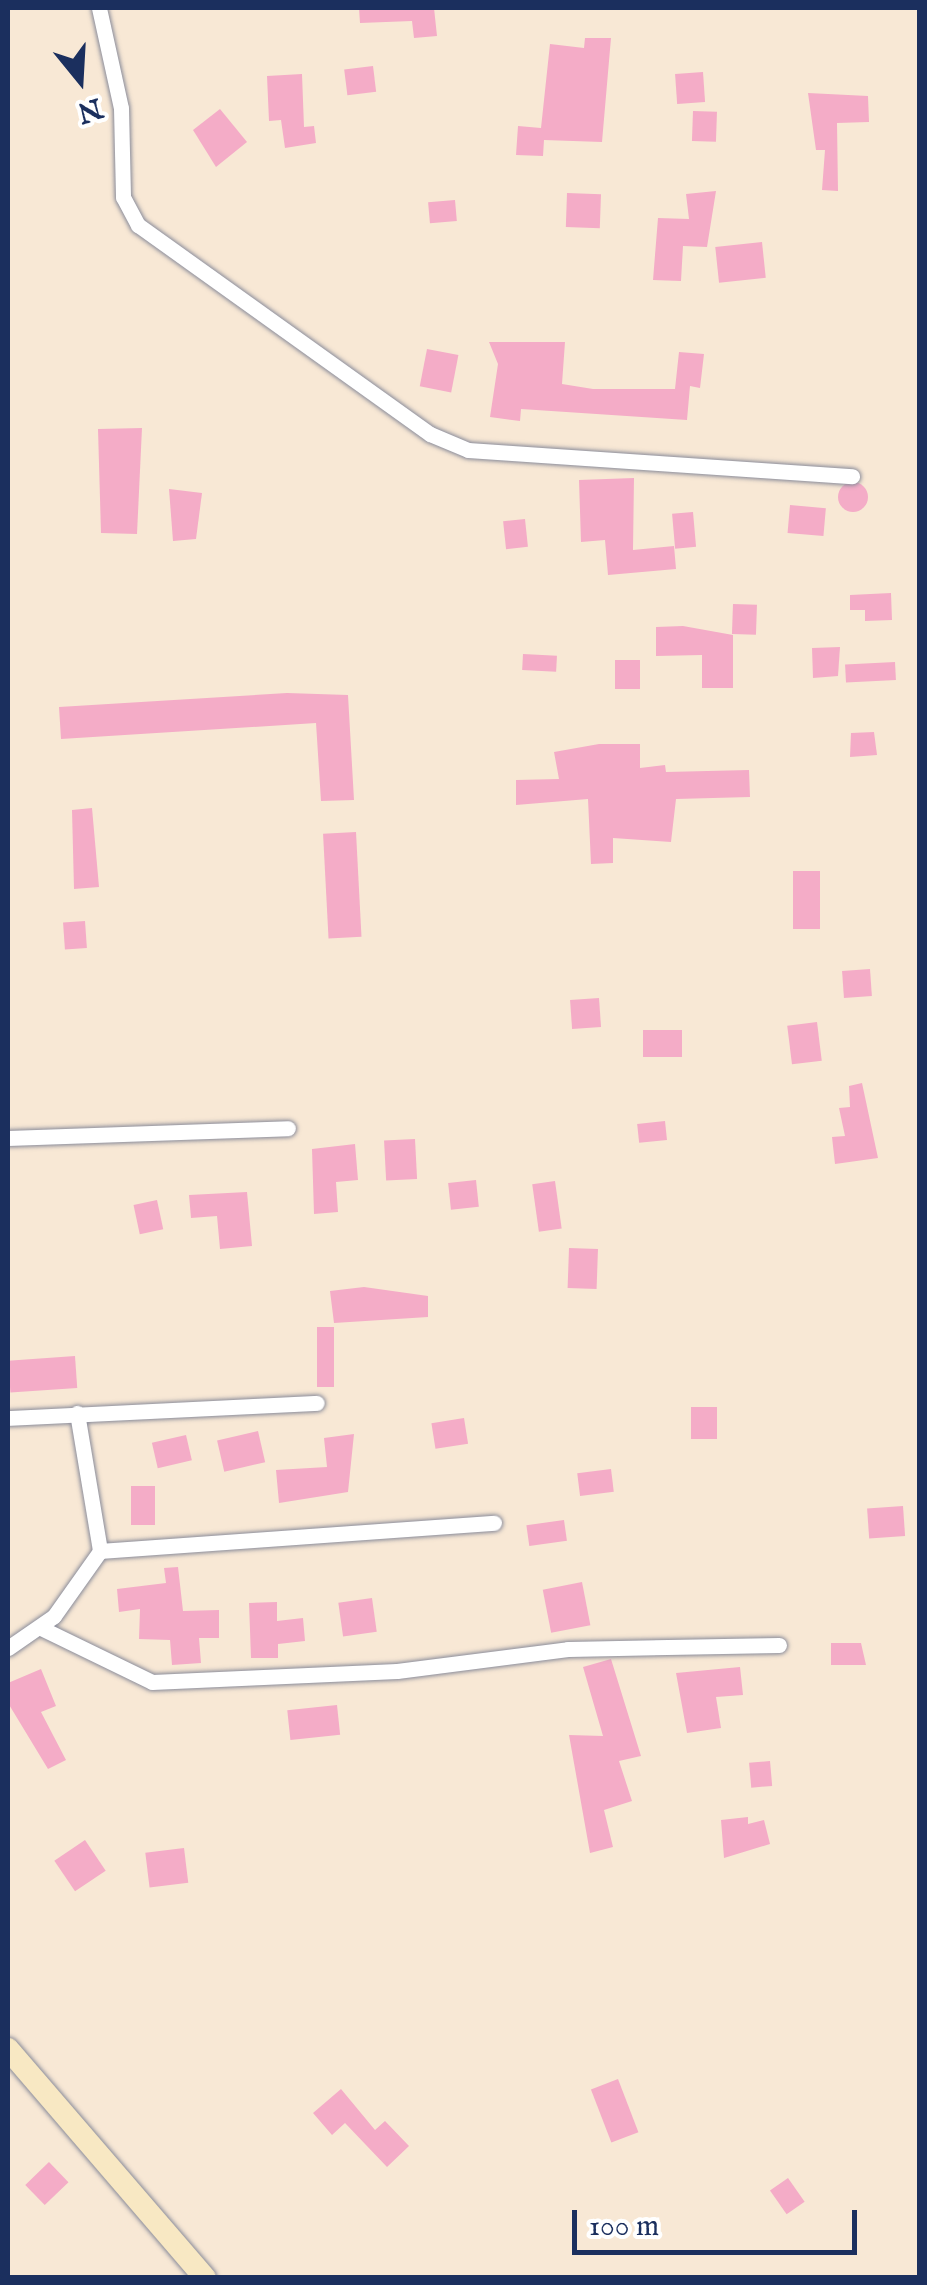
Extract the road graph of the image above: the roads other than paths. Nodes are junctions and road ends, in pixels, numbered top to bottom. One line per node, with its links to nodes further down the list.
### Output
1 (99, 8): 2 (street)
2 (852, 476)
3 (288, 1128): 4 (street)
4 (8, 1138)
5 (317, 1404): 6 (street)
6 (77, 1412): 7 (street); 9 (street)
7 (8, 1418)
8 (494, 1524): 9 (street)
9 (100, 1551): 10 (street)
10 (41, 1628): 11 (street); 12 (street)
11 (778, 1645)
12 (8, 1648)
13 (8, 2049): 14 (street)
14 (205, 2278)

